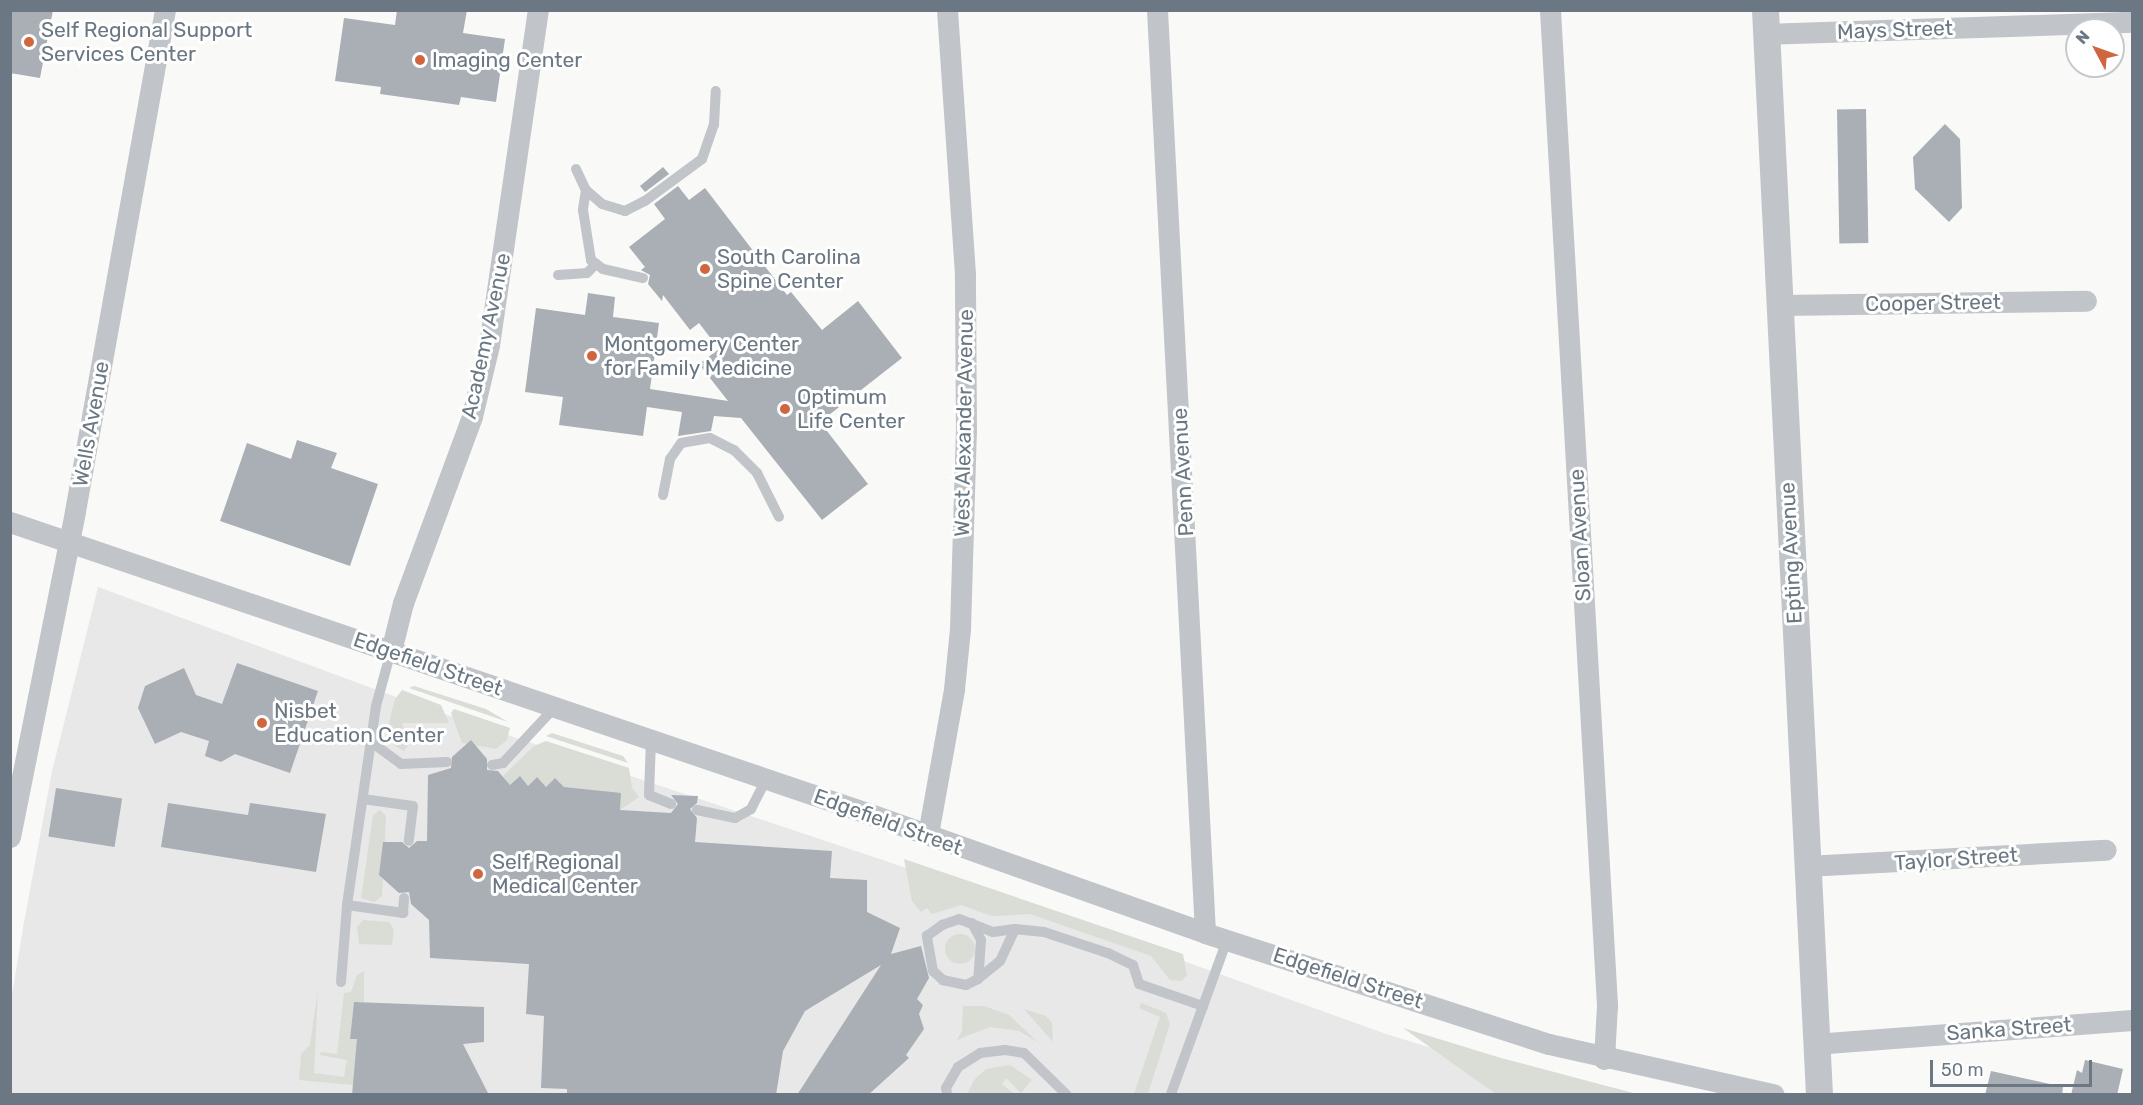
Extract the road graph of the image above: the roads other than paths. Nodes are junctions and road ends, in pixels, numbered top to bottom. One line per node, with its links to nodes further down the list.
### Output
1 (165, 10): 19 (street, Wells Avenue)
2 (538, 10): 20 (street, Academy Avenue)
3 (947, 10): 30 (street, West Alexander Avenue)
4 (1157, 10): 39 (street, Penn Avenue)
5 (1550, 10): 46 (street, Sloan Avenue)
6 (1766, 22): 7 (street, Mays Street); 15 (street, Epting Avenue)
7 (2133, 22)
8 (716, 91): 10 (lane)
9 (576, 169): 10 (lane)
10 (586, 190): 11 (lane)
11 (596, 264): 12 (lane); 13 (lane)
12 (558, 275)
13 (643, 278)
14 (2086, 301): 15 (street, Cooper Street)
15 (1781, 305): 34 (street, Epting Avenue)
16 (663, 495): 17 (lane)
17 (779, 517)
18 (10, 522): 19 (street, Edgefield Street)
19 (68, 542): 20 (street, Edgefield Street); 31 (street, Wells Avenue)
20 (391, 651): 21 (street, Edgefield Street); 23 (lane)
21 (555, 707): 22 (street, Edgefield Street); 25 (lane)
22 (651, 740): 26 (street, Edgefield Street); 28 (lane)
23 (371, 742): 24 (lane); 27 (lane)
24 (447, 762)
25 (492, 765)
26 (766, 778): 29 (lane); 30 (street, Edgefield Street)
27 (363, 799): 32 (lane); 36 (lane)
28 (671, 804)
29 (697, 810)
30 (928, 834): 39 (street, Edgefield Street)
31 (10, 837)
32 (409, 841)
33 (2106, 850): 34 (street, Taylor Street)
34 (1806, 866): 45 (street, Epting Avenue)
35 (404, 898): 36 (lane)
36 (347, 906): 42 (lane)
37 (970, 921): 38 (lane); 41 (lane); 41 (lane)
38 (1015, 930): 41 (lane); 43 (lane)
39 (1205, 933): 40 (street, Edgefield Street)
40 (1227, 940): 43 (lane); 46 (street, Edgefield Street)
41 (978, 979)
42 (341, 982)
43 (1203, 1006): 49 (lane)
44 (2133, 1020): 45 (street, Sanka Street)
45 (1814, 1044): 51 (street, Epting Avenue)
46 (1604, 1059): 50 (street, Edgefield Street)
47 (947, 1095): 48 (lane)
48 (1066, 1095)
49 (1171, 1095)
50 (1773, 1095)
51 (1819, 1095)

